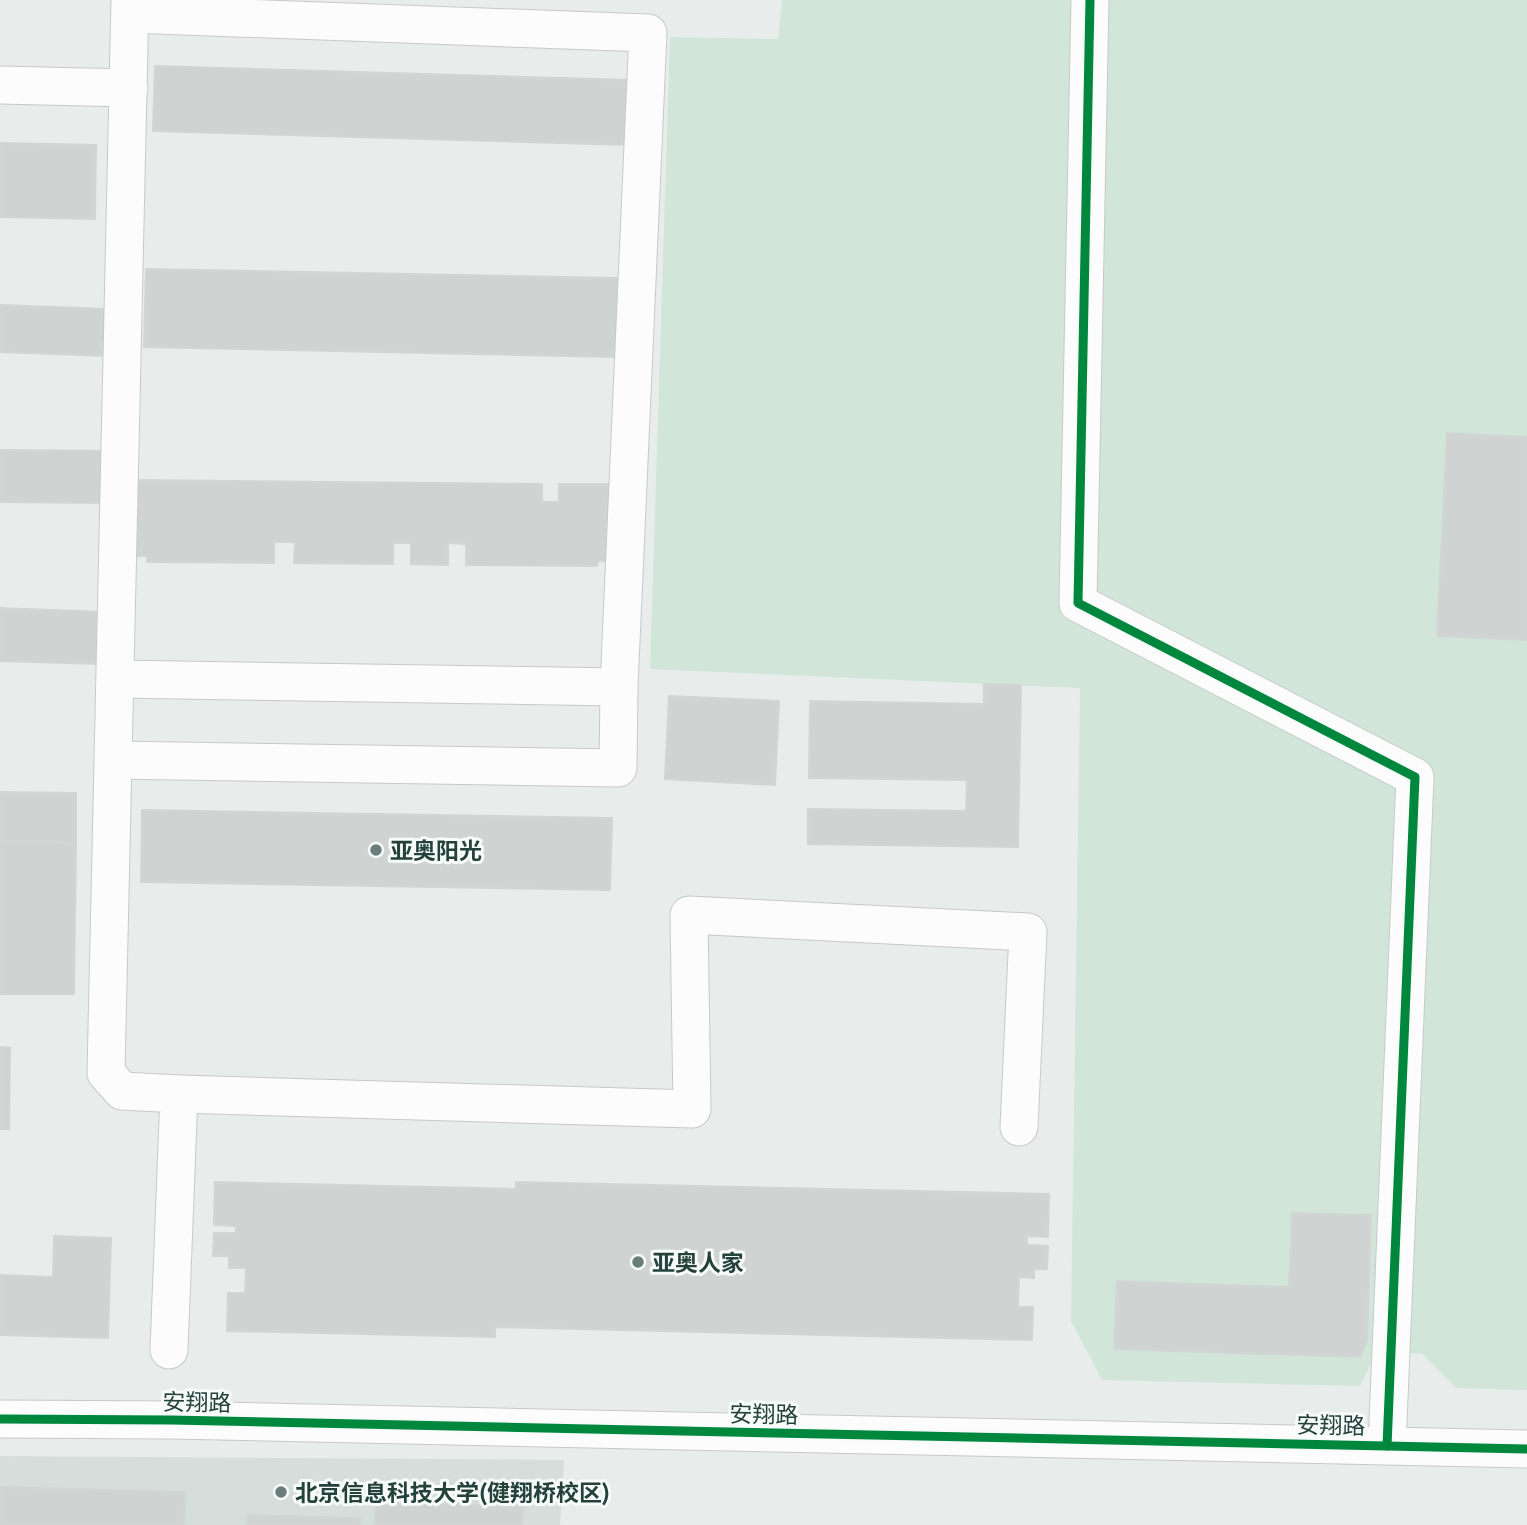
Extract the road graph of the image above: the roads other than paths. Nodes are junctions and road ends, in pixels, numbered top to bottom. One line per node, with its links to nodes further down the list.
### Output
1 (1090, 0): 12 (street)
2 (130, 7): 4 (street); 6 (street)
3 (0, 85): 4 (street)
4 (129, 88): 5 (street)
5 (116, 680): 6 (street); 7 (street)
6 (619, 687): 7 (street)
7 (114, 760): 8 (street)
8 (180, 1094): 9 (street); 10 (street)
9 (1019, 1127)
10 (169, 1350)
11 (0, 1419): 12 (street, 安翔路)
12 (1387, 1446): 13 (street, 安翔路)
13 (1527, 1449)

